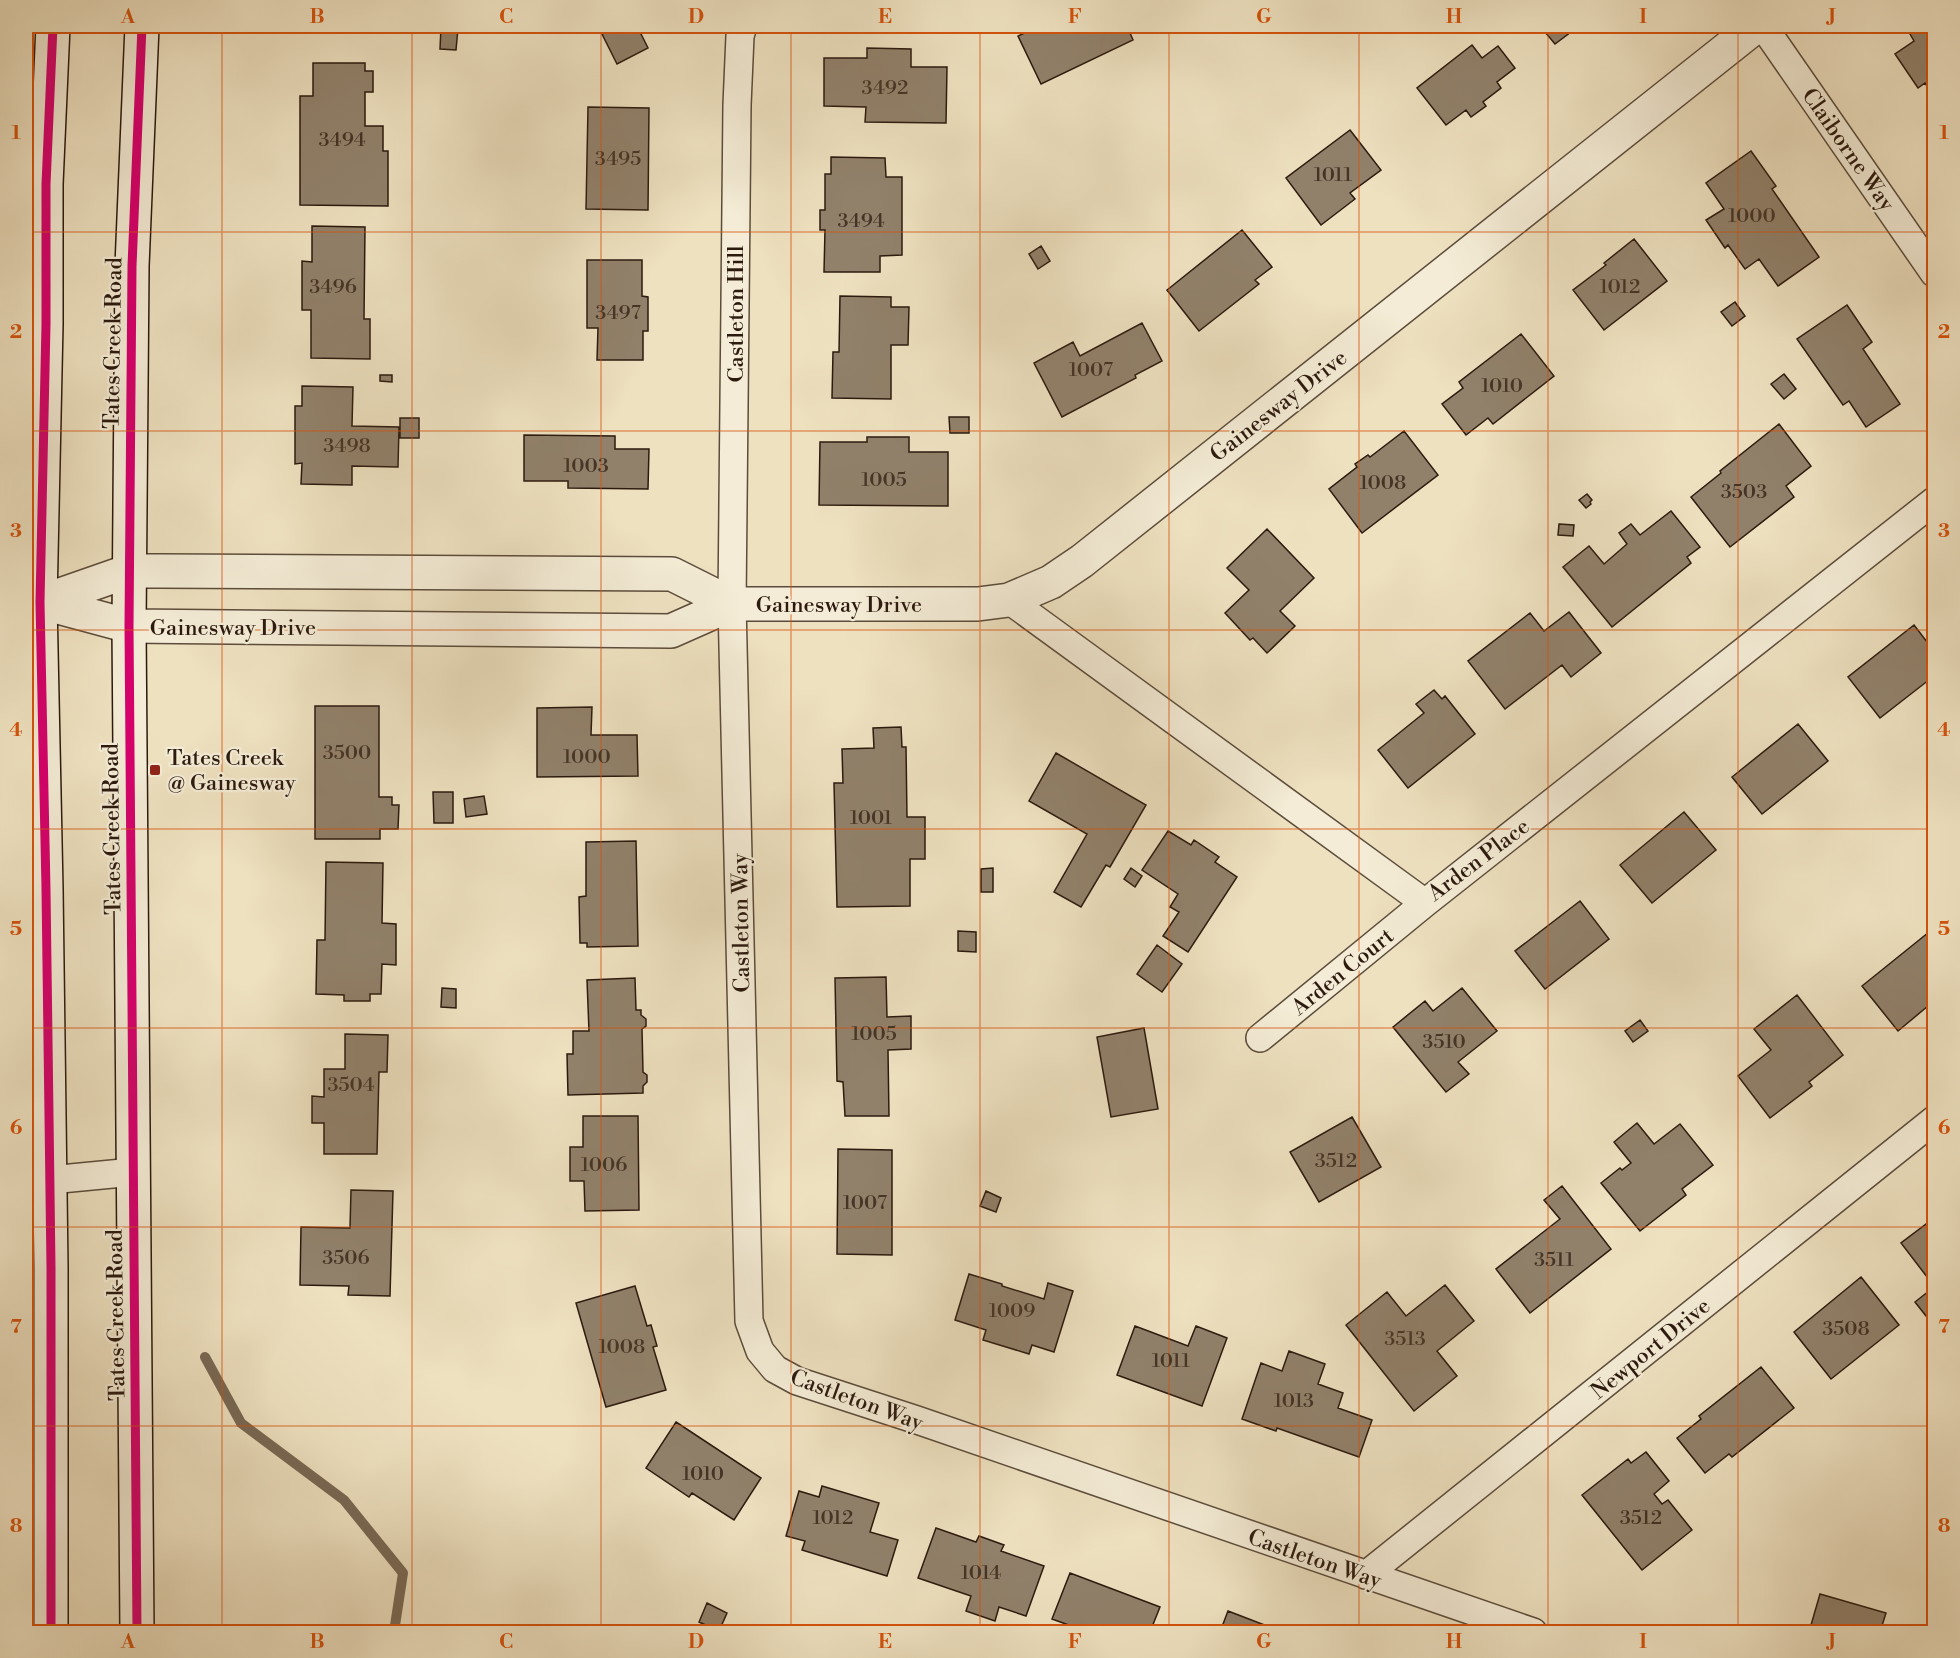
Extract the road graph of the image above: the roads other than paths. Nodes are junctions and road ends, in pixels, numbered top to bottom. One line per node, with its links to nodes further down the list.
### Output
1 (53, 26): 10 (main road)
2 (142, 26): 8 (main road, Tates Creek Road)
3 (743, 26): 11 (street, Castleton Hill)
4 (1756, 26): 9 (main road, Gainesway Drive)
5 (1763, 26): 6 (street, Claiborne Way)
6 (1935, 273)
7 (1935, 501): 13 (street, Arden Place)
8 (129, 571): 10 (main road, Gainesway Drive); 11 (main road, Gainesway Drive); 12 (main road, Tates Creek Road)
9 (1009, 600): 11 (main road, Gainesway Drive); 13 (street, Arden Place)
10 (40, 602): 12 (main road, Gainesway Drive); 17 (main road)
11 (732, 604): 12 (main road, Gainesway Drive); 18 (street, Castleton Way)
12 (129, 627): 16 (main road, Tates Creek Road)
13 (1425, 903): 14 (street, Arden Court)
14 (1260, 1038)
15 (1935, 1120): 18 (street, Newport Drive)
16 (133, 1172): 17 (street); 20 (main road, Tates Creek Road)
17 (38, 1179): 19 (main road)
18 (1366, 1575): 21 (street, Castleton Way)
19 (51, 1632)
20 (137, 1632)
21 (1533, 1632)

